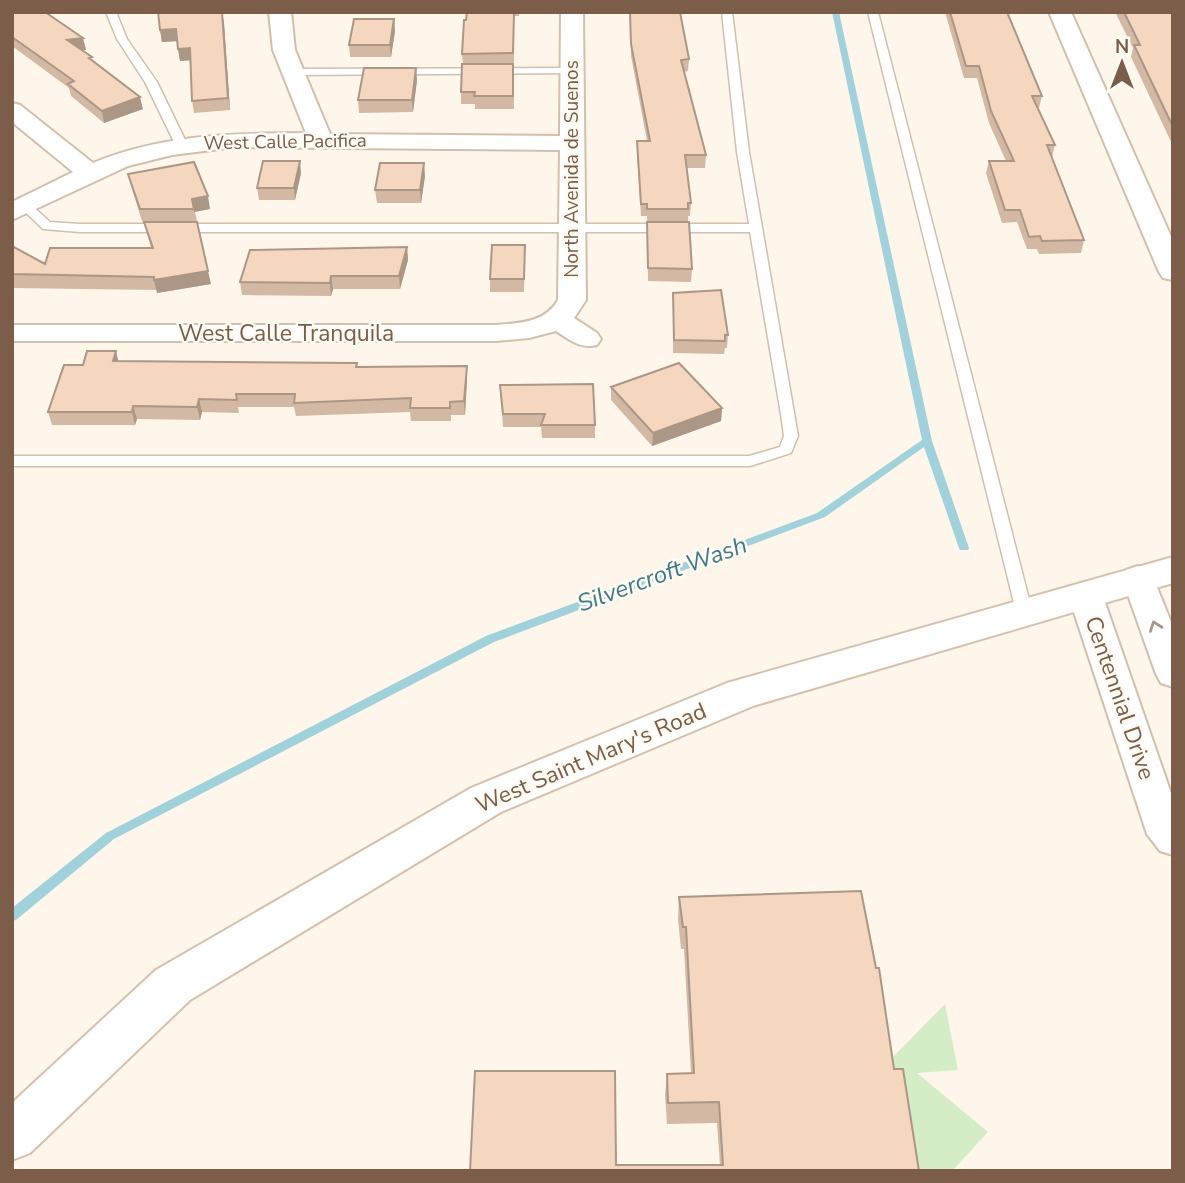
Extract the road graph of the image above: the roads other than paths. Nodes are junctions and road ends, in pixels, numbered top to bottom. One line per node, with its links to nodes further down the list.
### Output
1 (111, 12): 12 (lane)
2 (280, 12): 8 (street)
3 (572, 12): 7 (street, North Avenida de Suenos)
4 (727, 12): 16 (lane)
5 (873, 12): 24 (lane)
6 (1060, 12): 17 (street)
7 (571, 71): 8 (lane); 11 (street, North Avenida de Suenos)
8 (293, 72): 10 (street)
9 (12, 110): 13 (street)
10 (321, 140): 11 (street, West Calle Pacifica); 12 (street, West Calle Pacifica)
11 (570, 143): 15 (street, North Avenida de Suenos)
12 (182, 146): 13 (street, West Calle Pacifica)
13 (90, 173): 14 (street, West Calle Pacifica)
14 (19, 209): 15 (lane)
15 (572, 228): 16 (lane); 18 (street, North Avenida de Suenos)
16 (755, 228): 21 (lane)
17 (1173, 272)
18 (557, 319): 19 (street, West Calle Tranquila); 20 (street)
19 (12, 333)
20 (587, 339)
21 (12, 461)
22 (1155, 574): 23 (main road, West Saint Mary's Road); 25 (street, one-way to 22)
23 (1085, 594): 24 (main road, West Saint Mary's Road); 26 (street, Centennial Drive)
24 (1024, 611): 27 (main road, West Saint Mary's Road)
25 (1173, 674)
26 (1173, 840)
27 (12, 1136)

